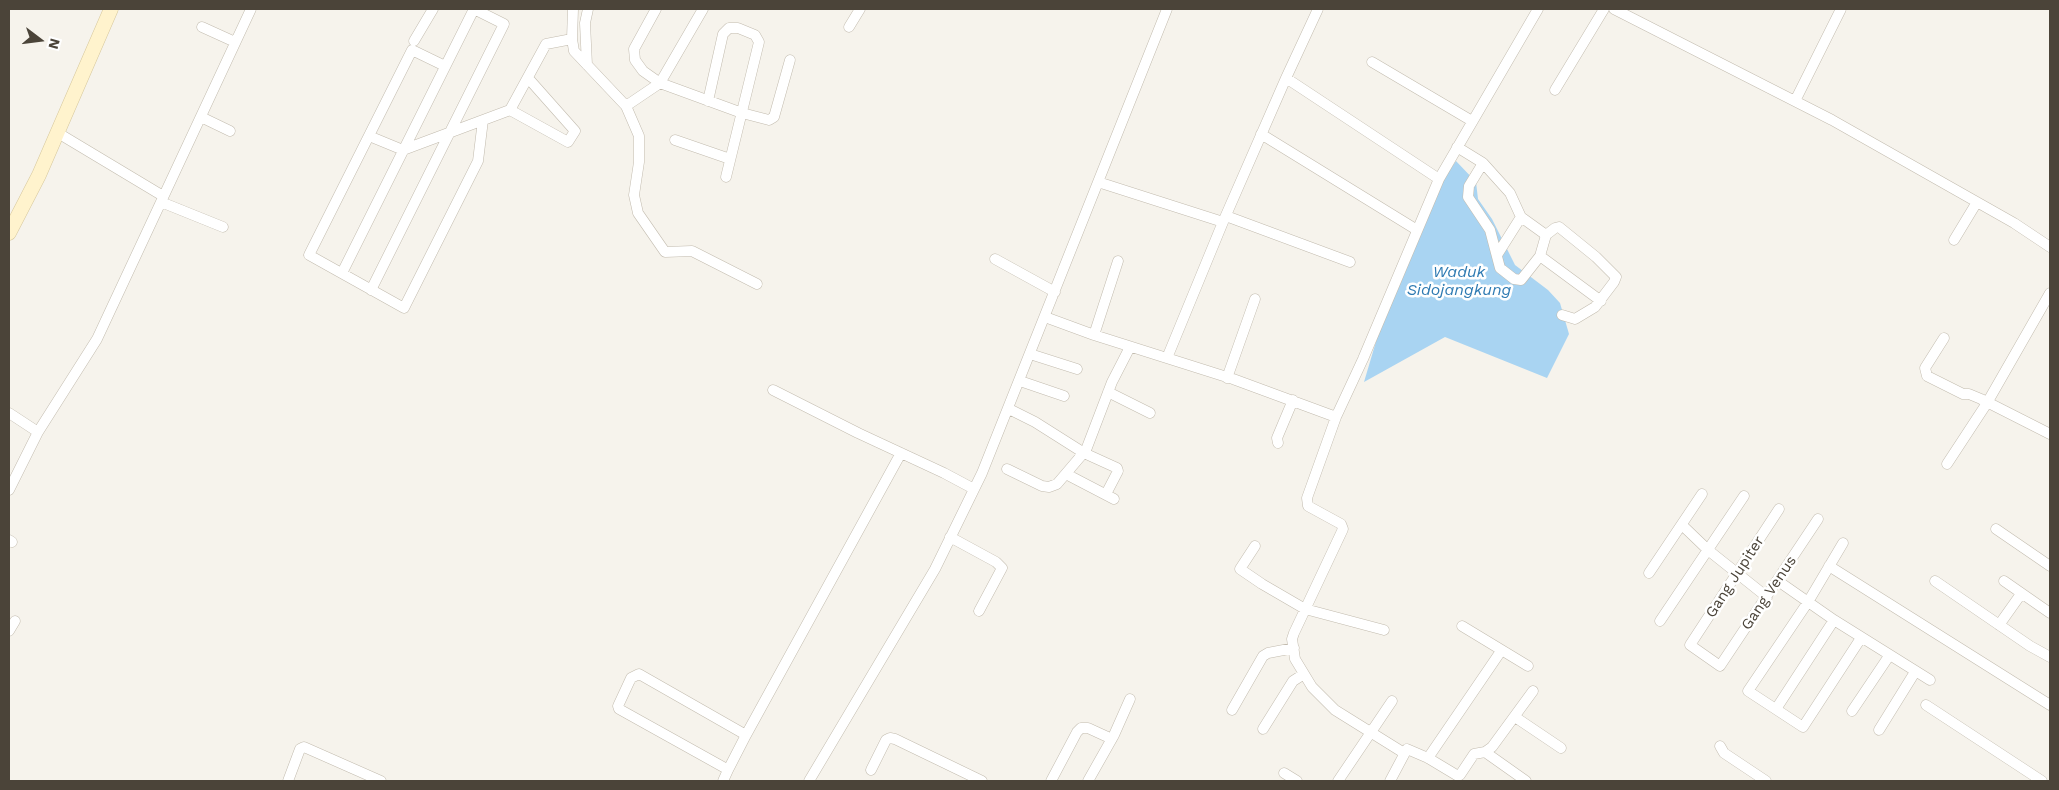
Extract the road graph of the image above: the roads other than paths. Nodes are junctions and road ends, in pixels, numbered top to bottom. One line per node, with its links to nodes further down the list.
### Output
1 (111, 9): 38 (main road)
2 (251, 9): 19 (street)
3 (433, 9): 18 (street)
4 (573, 9): 17 (street)
5 (588, 9): 22 (street)
6 (656, 9): 26 (street)
7 (703, 9): 26 (street)
8 (860, 9): 16 (street)
9 (1167, 9): 48 (street)
10 (1318, 9): 25 (street)
11 (1538, 9): 35 (street)
12 (1604, 9): 27 (street)
13 (1614, 9): 29 (street)
14 (1840, 9): 29 (street)
15 (202, 26): 19 (street)
16 (850, 27)
17 (572, 39): 22 (street); 24 (street)
18 (414, 41)
19 (235, 42): 33 (street)
20 (790, 60): 32 (street)
21 (1372, 62): 35 (street)
22 (587, 64): 30 (street)
23 (445, 66): 37 (street); 40 (street); 43 (street)
24 (528, 78): 31 (street); 31 (street)
25 (1286, 78): 39 (street); 47 (street)
26 (660, 83): 28 (street); 30 (street)
27 (1556, 90)
28 (708, 101): 32 (street); 32 (street)
29 (1795, 101): 50 (street)
30 (626, 106): 65 (street)
31 (510, 110): 34 (street)
32 (742, 113): 44 (street)
33 (201, 117): 36 (street); 49 (street)
34 (483, 120): 37 (street); 66 (street)
35 (1472, 121): 42 (street)
36 (230, 132)
37 (450, 132): 43 (street); 66 (street)
38 (58, 133): 49 (street); 55 (main road)
39 (1261, 134): 52 (street); 54 (street)
40 (369, 136): 43 (street); 64 (street)
41 (675, 140): 44 (street)
42 (1457, 146): 45 (street); 47 (street)
43 (403, 150): 64 (street)
44 (730, 159): 46 (street)
45 (1483, 163): 51 (street); 59 (street)
46 (726, 177)
47 (1439, 179): 54 (street)
48 (1098, 182): 52 (street); 67 (street)
49 (162, 199): 53 (street); 90 (street)
50 (1976, 202): 57 (street); 58 (street)
51 (1521, 217): 56 (street); 59 (street)
52 (1224, 219): 63 (street); 77 (street)
53 (223, 227)
54 (1417, 230): 89 (street)
55 (9, 233)
56 (1546, 235): 60 (street); 70 (street)
57 (1954, 240)
58 (2050, 247)
59 (1497, 255): 60 (street)
60 (1540, 256): 70 (street)
61 (995, 259): 67 (street)
62 (1118, 261): 73 (street)
63 (1350, 262)
64 (342, 273): 66 (street)
65 (757, 284)
66 (371, 290)
67 (1056, 292): 72 (street)
68 (2050, 293): 85 (street)
69 (1255, 299): 79 (street)
70 (1601, 301): 71 (street)
71 (1562, 315)
72 (1045, 318): 73 (street); 76 (street)
73 (1094, 336): 75 (street)
74 (1944, 338): 85 (street)
75 (1130, 347): 77 (street); 82 (street)
76 (1030, 354): 78 (street); 80 (street)
77 (1167, 358): 79 (street)
78 (1078, 369)
79 (1227, 378): 84 (street)
80 (1020, 381): 83 (street); 86 (street)
81 (773, 390): 93 (street)
82 (1108, 392): 88 (street); 94 (street)
83 (1064, 396)
84 (1293, 400): 89 (street); 92 (street)
85 (1987, 403): 91 (street); 95 (street)
86 (1009, 409): 94 (street); 98 (street)
87 (9, 413): 90 (street)
88 (1150, 413)
89 (1336, 416): 120 (street)
90 (38, 432): 99 (street)
91 (2050, 434)
92 (1278, 443)
93 (901, 453): 98 (street); 152 (street)
94 (1084, 453): 97 (street); 97 (street)
95 (1947, 464)
96 (1007, 469): 97 (street)
97 (1066, 474)
98 (974, 489): 106 (street)
99 (9, 490)
100 (1702, 494): 104 (street)
101 (1744, 496): 109 (street)
102 (1779, 509): 113 (street, Gang Jupiter)
103 (1818, 519): 114 (street, Gang Venus)
104 (1682, 525): 109 (street); 112 (street)
105 (1996, 529): 111 (street)
106 (950, 537): 121 (street); 164 (street)
107 (1842, 543): 110 (street)
108 (1255, 546): 120 (street)
109 (1708, 550): 113 (street); 125 (street)
110 (1829, 566): 119 (street); 144 (street)
111 (2050, 566)
112 (1649, 573)
113 (1738, 574): 118 (street); 136 (street, Gang Jupiter)
114 (1778, 581): 118 (street, Gang Venus); 119 (street)
115 (1935, 581): 126 (street)
116 (2004, 581): 117 (street)
117 (2021, 594): 122 (street); 126 (street)
118 (1767, 597): 136 (street, Gang Venus)
119 (1808, 602): 123 (street); 145 (street)
120 (1305, 609): 128 (street); 131 (street)
121 (979, 611)
122 (2050, 613)
123 (1834, 620): 130 (street); 145 (street)
124 (15, 621): 129 (street)
125 (1660, 621)
126 (1999, 625): 134 (street)
127 (1462, 626): 132 (street)
128 (1384, 630)
129 (9, 631)
130 (1861, 638): 133 (street); 145 (street)
131 (1294, 648): 138 (street); 146 (street)
132 (1501, 651): 135 (street); 158 (street)
133 (1890, 656): 137 (street); 147 (street)
134 (2050, 657)
135 (1528, 666)
136 (1720, 666)
137 (1915, 672): 139 (street); 150 (street)
138 (1304, 674): 149 (street); 151 (street)
139 (1930, 680)
140 (1533, 691): 148 (street)
141 (1130, 700): 153 (street)
142 (1392, 701): 151 (street)
143 (1926, 705): 173 (street)
144 (2050, 705)
145 (1776, 709)
146 (1232, 710)
147 (1852, 711)
148 (1515, 717): 155 (street); 156 (street)
149 (1262, 729)
150 (1879, 730)
151 (1370, 732): 157 (street); 169 (street)
152 (746, 736): 161 (street); 161 (street)
153 (1112, 739): 166 (street); 167 (street)
154 (1720, 746): 172 (street)
155 (1561, 748)
156 (1485, 752): 158 (street); 171 (street)
157 (1404, 753): 158 (street); 170 (street)
158 (1428, 758)
159 (871, 770): 165 (street)
160 (1284, 773): 168 (street)
161 (727, 777)
162 (288, 781): 163 (street)
163 (381, 781)
164 (809, 781)
165 (982, 781)
166 (1051, 781)
167 (1088, 781)
168 (1297, 781)
169 (1338, 781)
170 (1390, 781)
171 (1526, 781)
172 (1766, 781)
173 (2042, 781)

